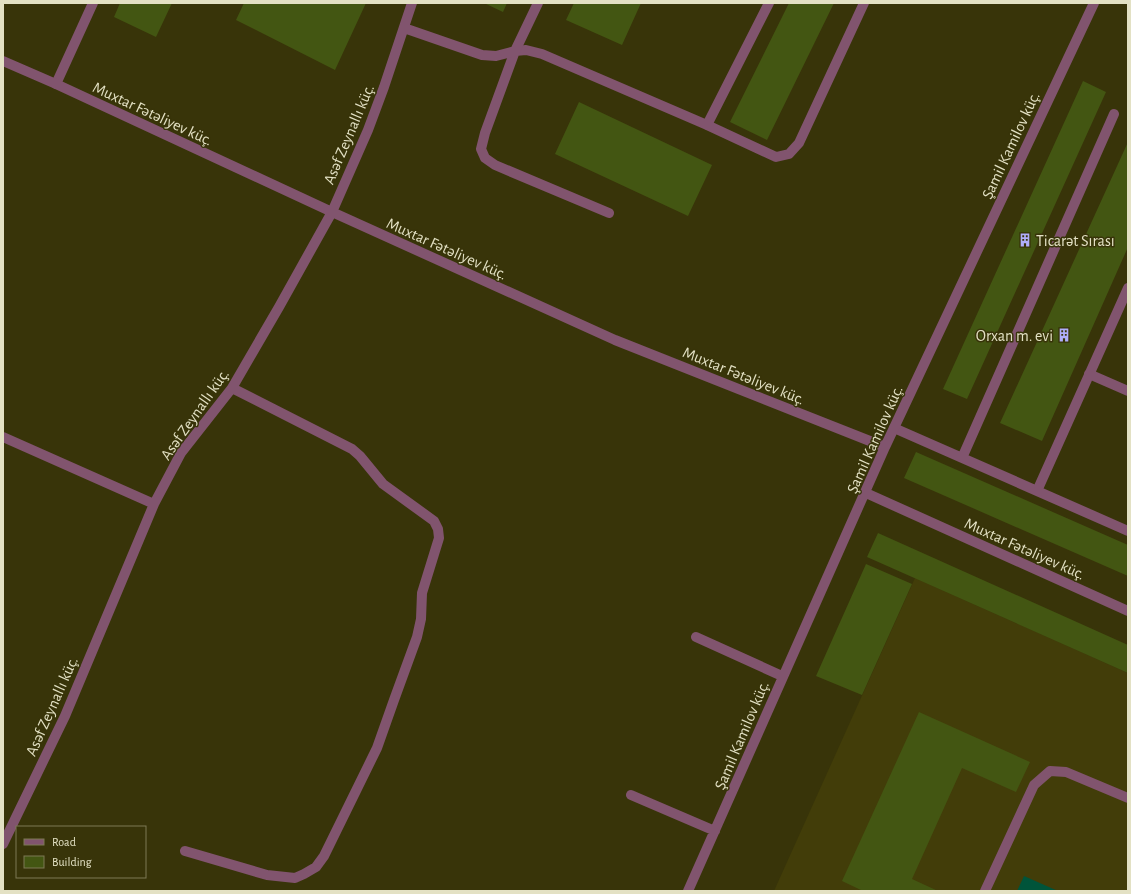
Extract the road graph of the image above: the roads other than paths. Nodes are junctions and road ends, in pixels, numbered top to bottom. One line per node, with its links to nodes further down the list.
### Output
1 (93, 3): 10 (street)
2 (412, 3): 7 (street, Asəf Zeynallı küç.)
3 (538, 3): 8 (street)
4 (769, 3): 12 (street)
5 (864, 3): 12 (street)
6 (1094, 3): 19 (street, Şamil Kamilov küç.)
7 (404, 28): 8 (street); 13 (street, Asəf Zeynallı küç.)
8 (515, 51): 12 (street); 14 (street)
9 (3, 61): 10 (street, Muxtar Fətəliyev küç.)
10 (56, 84): 13 (street, Muxtar Fətəliyev küç.)
11 (1114, 114): 22 (street)
12 (707, 125)
13 (332, 212): 17 (street, Asəf Zeynallı küç.); 21 (street, Muxtar Fətəliyev küç.)
14 (609, 213)
15 (1128, 288): 16 (street)
16 (1089, 374): 18 (street); 23 (street)
17 (232, 388): 25 (street, Asəf Zeynallı küç.); 34 (street)
18 (1128, 391)
19 (894, 428): 21 (street, Şamil Kamilov küç.); 22 (street)
20 (3, 437): 25 (street)
21 (886, 447): 24 (street, Şamil Kamilov küç.)
22 (962, 458): 23 (street)
23 (1037, 491): 26 (street)
24 (866, 493): 27 (street, Muxtar Fətəliyev küç.); 29 (street, Şamil Kamilov küç.)
25 (154, 504): 33 (street, Asəf Zeynallı küç.)
26 (1128, 532)
27 (1128, 611)
28 (696, 637): 29 (street)
29 (782, 676): 32 (street, Şamil Kamilov küç.)
30 (631, 795): 32 (street)
31 (1128, 798): 36 (street)
32 (715, 831): 35 (street, Şamil Kamilov küç.)
33 (3, 844)
34 (185, 851)
35 (688, 891)
36 (985, 891)

